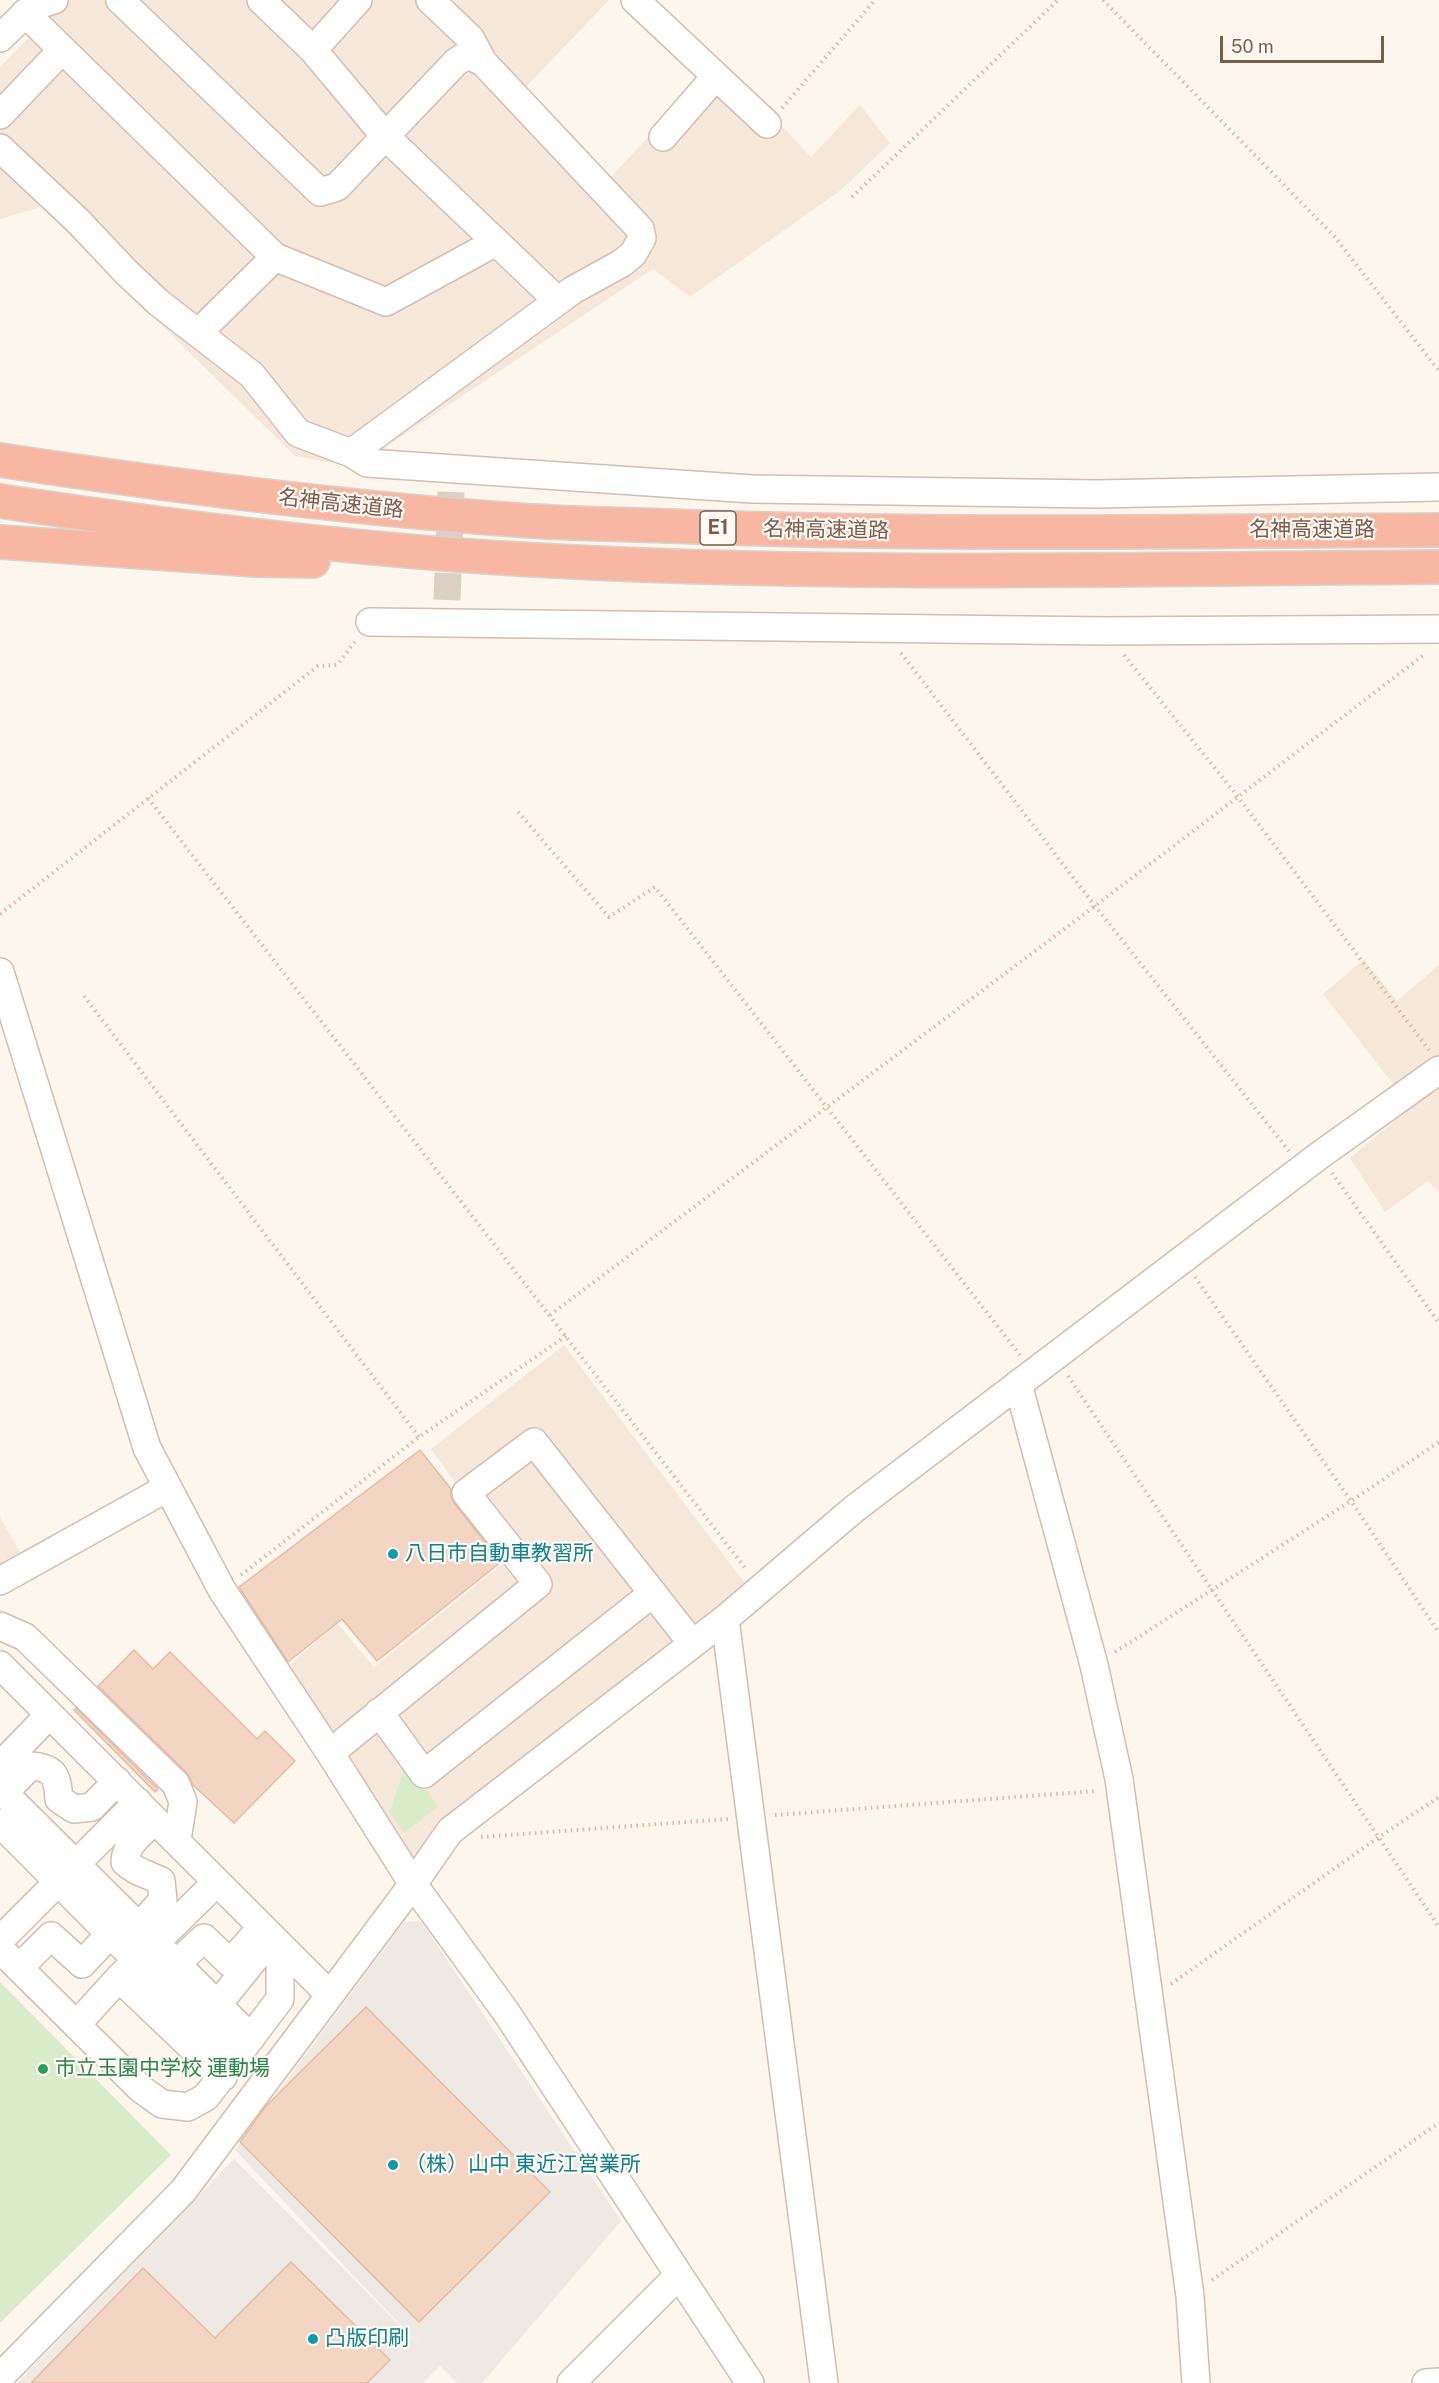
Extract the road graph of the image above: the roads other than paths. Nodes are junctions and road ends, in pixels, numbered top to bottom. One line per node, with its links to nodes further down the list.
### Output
1 (120, 0): 14 (street)
2 (261, 0): 9 (street)
3 (358, 0): 9 (street)
4 (430, 0): 10 (street)
5 (635, 0): 11 (street)
6 (38, 5): 7 (street); 8 (street)
7 (0, 39)
8 (62, 50): 12 (street); 18 (street)
9 (313, 50): 14 (street)
10 (483, 62): 14 (street); 19 (street)
11 (716, 76): 13 (street); 15 (street)
12 (0, 115)
13 (767, 124)
14 (385, 136): 17 (street)
15 (663, 136)
16 (0, 148): 20 (street)
17 (495, 242): 18 (street); 19 (street)
18 (275, 257): 20 (street)
19 (558, 301): 21 (street)
20 (198, 333): 21 (street)
21 (351, 453): 23 (street)
22 (0, 460): 25 (highway, 名神高速道路 / E1)
23 (1439, 487)
24 (0, 501): 28 (highway, 名神高速道路 / E1)
25 (1439, 530)
26 (0, 542): 28 (highway)
27 (1439, 567): 28 (highway, 名神高速道路 / E1)
28 (764, 568)
29 (370, 622): 30 (street)
30 (1434, 640)
31 (0, 972): 34 (street)
32 (1435, 1062): 33 (street)
33 (1026, 1378): 37 (street); 69 (street)
34 (166, 1488): 35 (street); 44 (street)
35 (0, 1581)
36 (653, 1593): 39 (street); 41 (street); 41 (street)
37 (725, 1619): 39 (street); 68 (street)
38 (0, 1626): 49 (street)
39 (692, 1643): 52 (street)
40 (0, 1665): 42 (street)
41 (379, 1712): 44 (street)
42 (49, 1715): 43 (street); 45 (street)
43 (4, 1753)
44 (330, 1753): 52 (street)
45 (117, 1781): 46 (street); 47 (street)
46 (2, 1791): 50 (street)
47 (146, 1811): 49 (street); 50 (street); 56 (street)
48 (0, 1823): 50 (street)
49 (177, 1840): 51 (street)
50 (67, 1873): 54 (street); 55 (street); 56 (street)
51 (217, 1882): 53 (street); 56 (street)
52 (413, 1884): 59 (street); 63 (street)
53 (267, 1932): 58 (street); 59 (street); 60 (street); 62 (street)
54 (110, 1934): 56 (street); 57 (street)
55 (0, 1940)
56 (137, 1952): 58 (street); 61 (street); 62 (street)
57 (9, 1959): 61 (street)
58 (176, 1964): 60 (street)
59 (330, 1995): 64 (street)
60 (218, 2004): 62 (street)
61 (77, 2024): 62 (street)
62 (237, 2058)
63 (678, 2275): 66 (street); 67 (street)
64 (0, 2376)
65 (1439, 2382): 70 (street)
66 (571, 2383)
67 (750, 2383)
68 (824, 2383)
69 (1196, 2383)
70 (1426, 2383)

